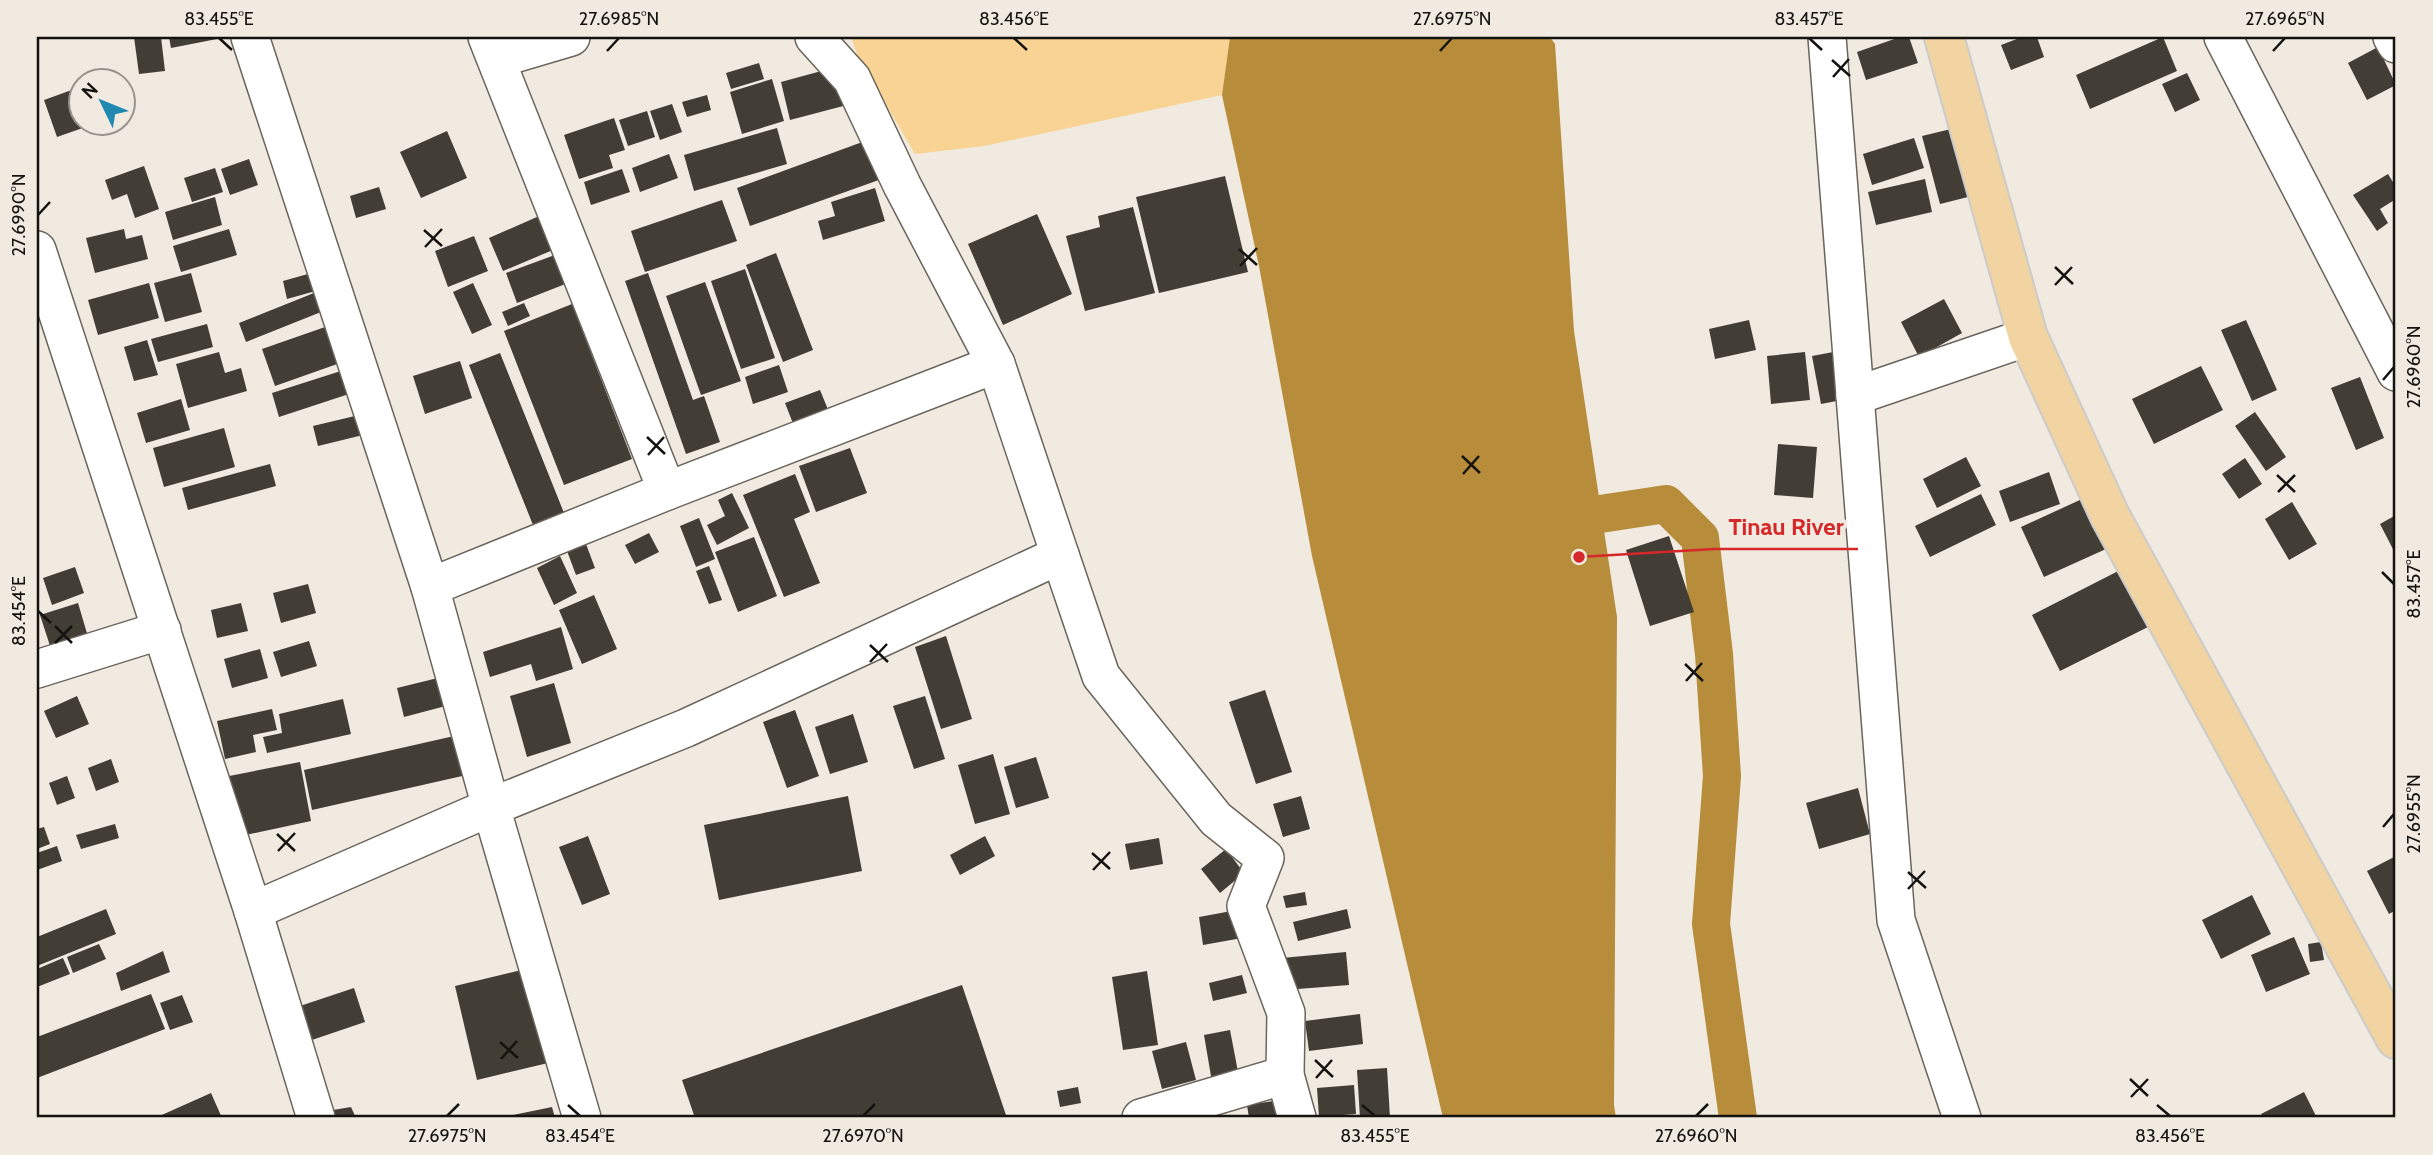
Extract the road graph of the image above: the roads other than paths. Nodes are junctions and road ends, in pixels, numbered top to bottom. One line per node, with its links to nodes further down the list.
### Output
1 (250, 37): 17 (street)
2 (571, 37): 9 (street)
3 (814, 37): 12 (street)
4 (1827, 37): 14 (street)
5 (1944, 37): 11 (main road)
6 (2223, 37): 13 (street)
7 (2392, 37): 8 (street)
8 (2396, 44)
9 (492, 48): 15 (street)
10 (37, 250): 18 (street)
11 (2028, 337): 14 (street); 22 (main road)
12 (996, 364): 15 (street); 16 (street)
13 (2396, 372)
14 (1855, 396): 28 (street)
15 (667, 491): 17 (street)
16 (1060, 555): 20 (street); 23 (street)
17 (430, 587): 20 (street)
18 (162, 630): 19 (street); 21 (street)
19 (37, 669)
20 (491, 807): 21 (street); 25 (street)
21 (253, 911): 24 (street)
22 (2396, 1039)
23 (1285, 1075): 26 (street); 27 (street)
24 (316, 1118)
25 (582, 1118)
26 (1141, 1118)
27 (1297, 1118)
28 (1962, 1118)

